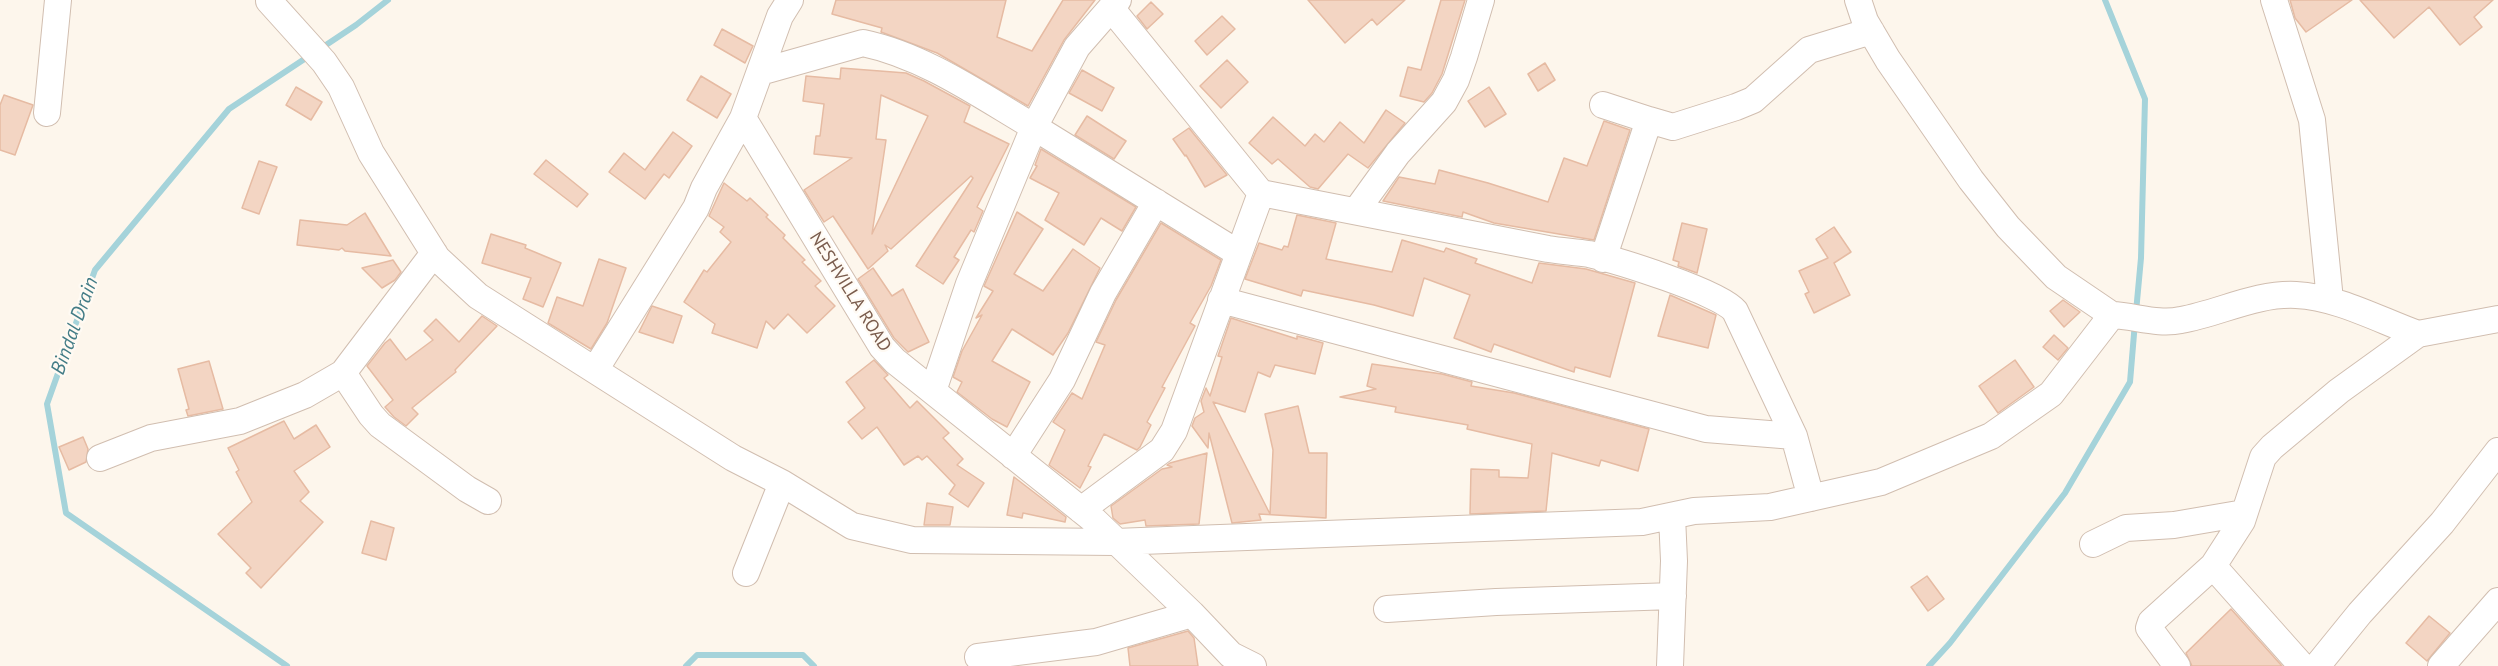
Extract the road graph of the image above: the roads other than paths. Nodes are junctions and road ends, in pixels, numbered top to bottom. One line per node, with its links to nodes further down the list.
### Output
1 (58, 0): 11 (street)
2 (789, 0): 9 (street)
3 (1481, 0): 17 (street)
4 (1858, 0): 8 (street)
5 (2274, 0): 22 (street)
6 (269, 1): 18 (street)
7 (1114, 4): 14 (street); 15 (street)
8 (1871, 31): 13 (street); 23 (street)
9 (760, 72): 12 (street); 14 (street)
10 (1603, 105): 13 (street)
11 (47, 113)
12 (743, 118): 26 (street); 28 (street, NESHVILLA ROAD)
13 (1649, 120): 20 (street)
14 (1034, 127): 16 (street); 28 (street)
15 (1261, 192): 17 (street); 19 (street)
16 (1156, 202): 19 (street); 31 (street)
17 (1356, 211): 20 (street)
18 (434, 253): 26 (street); 27 (street)
19 (1238, 253): 21 (street)
20 (1603, 258): 29 (street)
21 (1221, 300): 29 (street); 36 (street)
22 (2330, 300): 23 (street); 25 (street)
23 (2119, 316): 34 (street)
24 (2498, 319): 25 (street)
25 (2418, 334): 37 (street)
26 (595, 370): 33 (street)
27 (343, 373): 32 (street); 35 (street)
28 (933, 392): 31 (street, NESHVILLA ROAD)
29 (1794, 436): 34 (street)
30 (2498, 451): 52 (street)
31 (1013, 456): 36 (street, NESHVILLA ROAD)
32 (100, 458)
33 (782, 483): 39 (street); 42 (street)
34 (1811, 498): 38 (street)
35 (488, 501)
36 (1081, 510): 39 (street, NESHVILLA ROAD)
37 (2244, 513): 40 (street); 41 (street)
38 (1672, 516): 39 (street); 43 (street)
39 (1115, 542): 46 (street, NESHVILLA ROAD)
40 (2093, 544)
41 (2213, 566): 50 (street); 51 (street)
42 (746, 573)
43 (1673, 596): 45 (street); 49 (street)
44 (2498, 601): 53 (street)
45 (1387, 609)
46 (1192, 614): 47 (street); 48 (street, NESHVILLA ROAD)
47 (978, 657)
48 (1254, 666)
49 (1670, 666)
50 (2177, 666)
51 (2302, 666)
52 (2317, 666)
53 (2441, 666)

